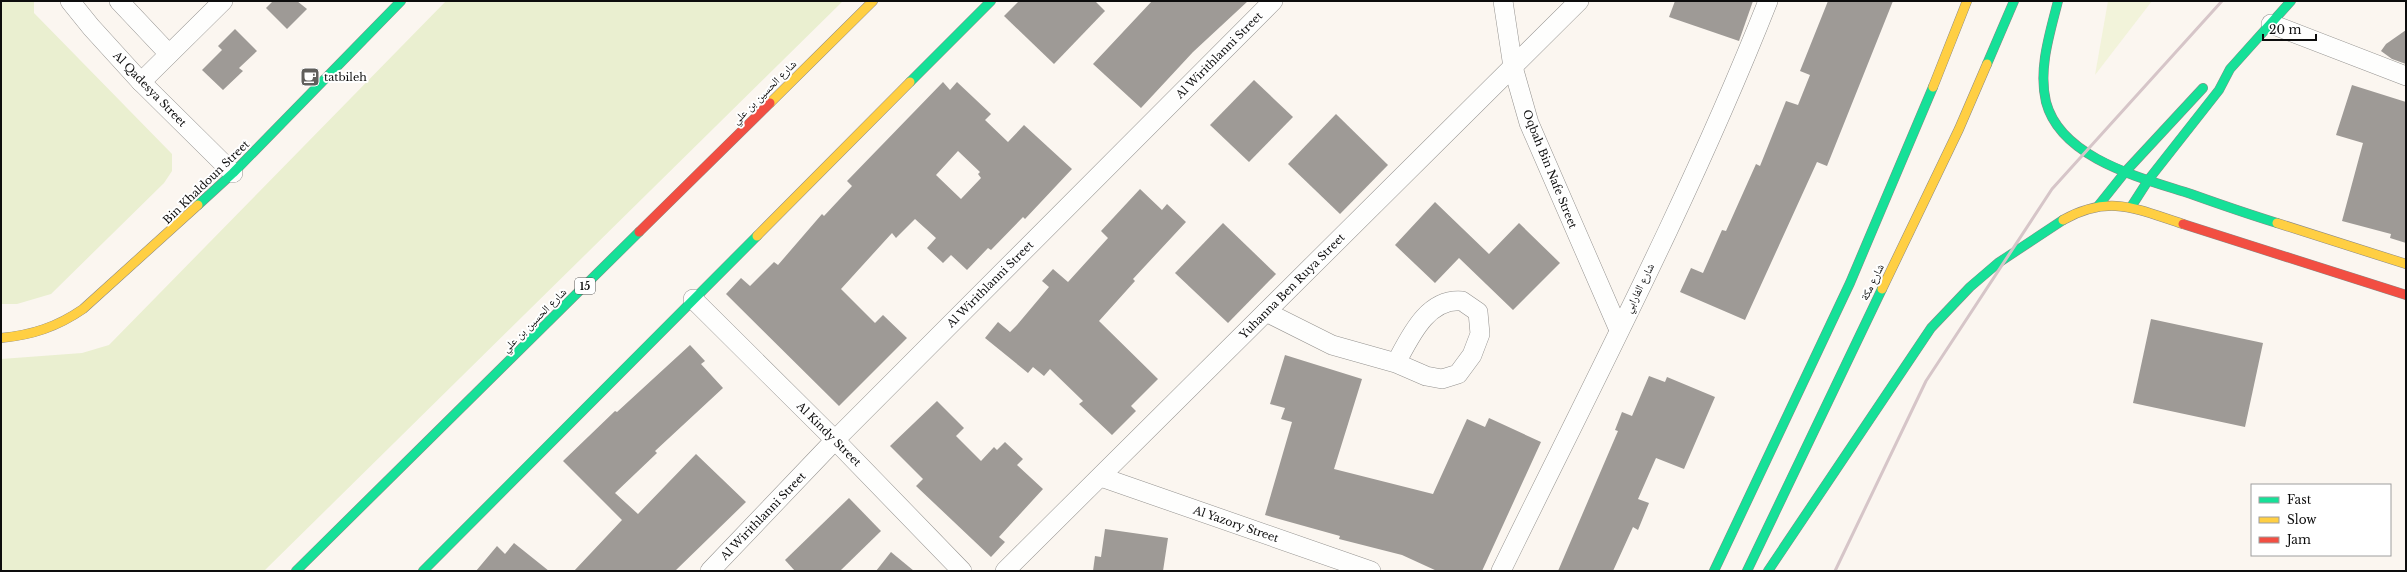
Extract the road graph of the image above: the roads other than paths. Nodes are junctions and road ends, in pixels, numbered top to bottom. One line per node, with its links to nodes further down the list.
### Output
1 (70, 1): 20 (street, Al Qadesya Street)
2 (119, 1): 16 (street)
3 (223, 1): 16 (street)
4 (401, 1): 22 (main road, Bin Khaldoun Street)
5 (873, 1): 35 (main road, شارع الحسين بن علي / 15)
6 (991, 1): 28 (main road)
7 (1273, 1): 33 (street, Al Wirithlanni Street)
8 (1503, 1): 17 (street, Oqbah Bin Nafe Street)
9 (1579, 1): 17 (street, Yuhanna Ben Ruya Street)
10 (1768, 1): 30 (street, شارع الفارابي)
11 (1967, 1): 42 (main road, شارع مكة)
12 (2014, 1): 43 (main road, شارع مكة)
13 (2058, 1): 21 (main road)
14 (2291, 1): 15 (main road)
15 (2272, 24): 18 (main road); 19 (street)
16 (169, 54): 20 (street)
17 (1513, 67): 29 (street, Yuhanna Ben Ruya Street); 30 (street, Oqbah Bin Nafe Street)
18 (2230, 69): 21 (main road); 23 (main road)
19 (2406, 76)
20 (141, 82): 22 (street, Al Qadesya Street)
21 (2126, 171): 23 (main road); 24 (main road)
22 (233, 173): 31 (main road, Bin Khaldoun Street)
23 (2149, 179): 25 (main road); 26 (main road)
24 (2098, 206): 25 (main road); 44 (main road)
25 (2131, 207): 27 (main road)
26 (2406, 264)
27 (2406, 295)
28 (693, 299): 33 (street, Al Kindy Street); 36 (main road)
29 (1266, 312): 32 (street); 34 (street, Yuhanna Ben Ruya Street)
30 (1619, 330): 41 (street, شارع الفارابي)
31 (1, 338)
32 (1396, 363): 32 (street)
33 (835, 440): 37 (street, Al Wirithlanni Street); 38 (street, Al Kindy Street)
34 (1101, 477): 39 (street, Yuhanna Ben Ruya Street); 40 (street, Al Yazory Street)
35 (296, 571)
36 (423, 571)
37 (710, 571)
38 (962, 571)
39 (1005, 571)
40 (1372, 571)
41 (1502, 571)
42 (1714, 571)
43 (1747, 571)
44 (1768, 571)

